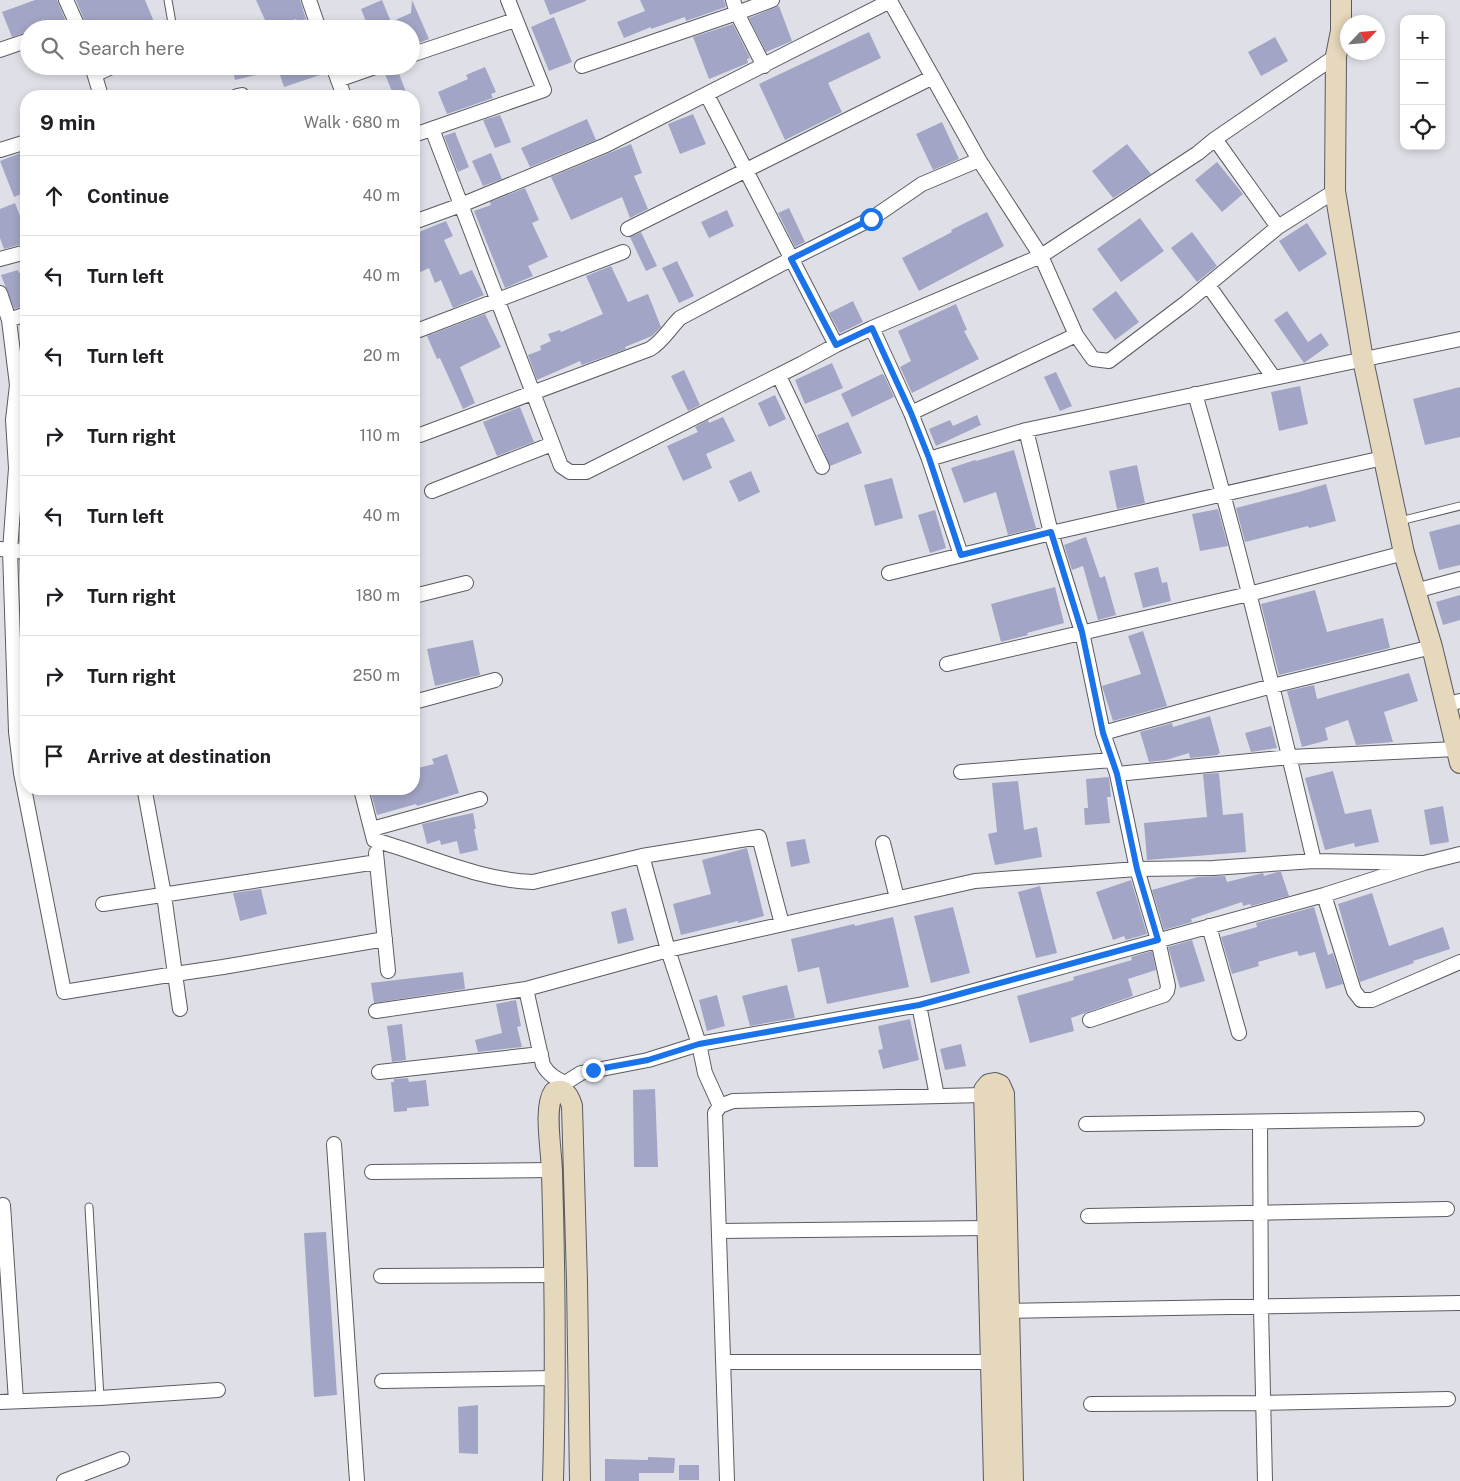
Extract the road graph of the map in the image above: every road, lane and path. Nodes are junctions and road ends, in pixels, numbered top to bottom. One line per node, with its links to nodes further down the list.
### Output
1 (66, 0): 8 (street)
2 (168, 0): 9 (lane)
3 (309, 0): 10 (street)
4 (508, 0): 11 (street)
5 (772, 0): 7 (street)
6 (1341, 0): 15 (street)
7 (735, 6): 16 (street); 17 (street)
8 (71, 20)
9 (171, 20)
10 (317, 20)
11 (515, 20): 14 (street); 26 (street)
12 (20, 43): 13 (street)
13 (0, 50)
14 (420, 52)
15 (1336, 56): 28 (street); 33 (street)
16 (582, 66)
17 (764, 66): 21 (street); 25 (street)
18 (95, 75): 23 (street)
19 (336, 75): 22 (street)
20 (352, 75): 22 (street)
21 (933, 77): 31 (street); 32 (street)
22 (338, 80): 24 (street)
23 (99, 90)
24 (342, 90)
25 (707, 95): 32 (street); 34 (street)
26 (432, 129): 27 (street); 34 (street)
27 (420, 133)
28 (1214, 139): 36 (street); 40 (street)
29 (20, 144): 30 (street)
30 (0, 150)
31 (979, 160): 40 (street); 42 (street)
32 (746, 170): 37 (street); 42 (street)
33 (1335, 191): 36 (street); 53 (street)
34 (461, 205): 35 (street); 45 (street)
35 (420, 220)
36 (1278, 227): 43 (street)
37 (628, 229)
38 (623, 252): 45 (street)
39 (20, 254): 41 (street)
40 (1041, 256): 48 (street); 50 (street)
41 (0, 259)
42 (791, 259): 52 (street); 57 (street)
43 (1208, 285): 50 (street); 56 (street)
44 (0, 294): 47 (street)
45 (497, 300): 49 (street); 57 (street)
46 (20, 316): 47 (street)
47 (9, 320): 54 (street)
48 (872, 328): 52 (street); 60 (street)
49 (420, 330)
50 (1076, 335): 60 (street)
51 (1460, 339): 53 (street)
52 (836, 345): 55 (street)
53 (1362, 360): 56 (street); 65 (street)
54 (20, 376)
55 (779, 376): 63 (street); 67 (street)
56 (1274, 378): 59 (street)
57 (532, 393): 62 (street); 63 (street)
58 (20, 394): 66 (street)
59 (1195, 394): 61 (street); 70 (street)
60 (911, 413): 64 (street)
61 (1026, 430): 64 (street); 73 (street)
62 (420, 435)
63 (552, 444): 69 (street)
64 (929, 458): 77 (street)
65 (1384, 458): 70 (street); 72 (street)
66 (20, 462)
67 (822, 467)
68 (20, 473): 74 (street)
69 (432, 491)
70 (1224, 494): 73 (street); 84 (street)
71 (1460, 506): 72 (lane)
72 (1397, 522): 76 (street)
73 (1051, 532): 77 (street); 85 (street)
74 (5, 550): 75 (street); 82 (street)
75 (20, 551)
76 (1404, 553): 81 (street); 84 (street)
77 (961, 555): 78 (street)
78 (889, 573)
79 (1460, 579): 81 (street)
80 (466, 582): 83 (street)
81 (1415, 591): 87 (street)
82 (6, 593): 86 (street)
83 (420, 594)
84 (1249, 594): 85 (street); 90 (street)
85 (1082, 632): 88 (street); 93 (street)
86 (20, 640): 97 (street)
87 (1432, 647): 90 (street); 92 (street)
88 (947, 664)
89 (495, 680): 91 (street)
90 (1272, 686): 93 (street); 95 (street)
91 (420, 700)
92 (1452, 703): 94 (street)
93 (1103, 733): 96 (street)
94 (1458, 756): 95 (street)
95 (1290, 757): 99 (street); 108 (street)
96 (1112, 760): 98 (street); 99 (street)
97 (20, 764)
98 (961, 772)
99 (1117, 774): 111 (street)
100 (25, 795): 123 (street)
101 (146, 795): 112 (street)
102 (363, 795): 104 (street)
103 (480, 799): 104 (street)
104 (373, 835): 107 (street); 109 (street)
105 (883, 843): 114 (street)
106 (1460, 854): 110 (street)
107 (642, 856): 116 (street); 120 (street)
108 (1314, 861): 110 (street); 111 (street)
109 (377, 862): 112 (street); 118 (street)
110 (1424, 864): 113 (street)
111 (1137, 869): 114 (street); 119 (street)
112 (164, 895): 115 (street); 123 (street)
113 (1324, 895): 117 (street); 121 (street)
114 (897, 898): 116 (street)
115 (103, 904)
116 (782, 924): 120 (street)
117 (1209, 926): 119 (street); 129 (street)
118 (385, 939): 122 (street); 123 (street)
119 (1158, 940): 125 (street); 128 (street)
120 (668, 950): 124 (street); 130 (street)
121 (1460, 962)
122 (388, 970)
123 (175, 974): 126 (street)
124 (526, 989): 127 (street); 131 (street)
125 (919, 1005): 130 (street); 134 (street)
126 (180, 1010)
127 (376, 1011)
128 (1090, 1020)
129 (1239, 1033)
130 (699, 1044): 133 (street); 136 (street)
131 (541, 1054): 132 (street); 133 (street)
132 (379, 1072)
133 (562, 1086): 141 (street); 172 (street)
134 (937, 1096): 135 (street); 136 (street)
135 (984, 1096): 148 (street); 156 (street)
136 (720, 1106): 149 (street)
137 (1417, 1118): 138 (street)
138 (1260, 1122): 139 (street); 146 (street)
139 (1086, 1124)
140 (334, 1144): 170 (street)
141 (552, 1170): 142 (street); 151 (street)
142 (372, 1172)
143 (3, 1205): 150 (street)
144 (89, 1207): 162 (lane)
145 (1447, 1209): 146 (street)
146 (1260, 1213): 147 (street); 155 (street)
147 (1088, 1216)
148 (987, 1228): 149 (street); 158 (street)
149 (720, 1231): 157 (street)
150 (3, 1241): 153 (street)
151 (554, 1275): 152 (street); 159 (street)
152 (381, 1276)
153 (4, 1300): 164 (street)
154 (1460, 1303): 155 (street)
155 (1261, 1308): 156 (street); 166 (street)
156 (1008, 1311): 175 (street)
157 (724, 1362): 158 (street); 173 (street)
158 (991, 1362): 174 (street)
159 (556, 1378): 160 (street); 171 (street)
160 (382, 1381)
161 (218, 1390): 162 (street)
162 (100, 1398): 164 (street)
163 (1448, 1399): 166 (street)
164 (16, 1401): 165 (street)
165 (0, 1402)
166 (1264, 1403): 167 (street); 176 (street)
167 (1091, 1404)
168 (122, 1459): 169 (street)
169 (64, 1481)
170 (357, 1481)
171 (553, 1481)
172 (580, 1481)
173 (727, 1481)
174 (994, 1481)
175 (1013, 1481)
176 (1265, 1481)

